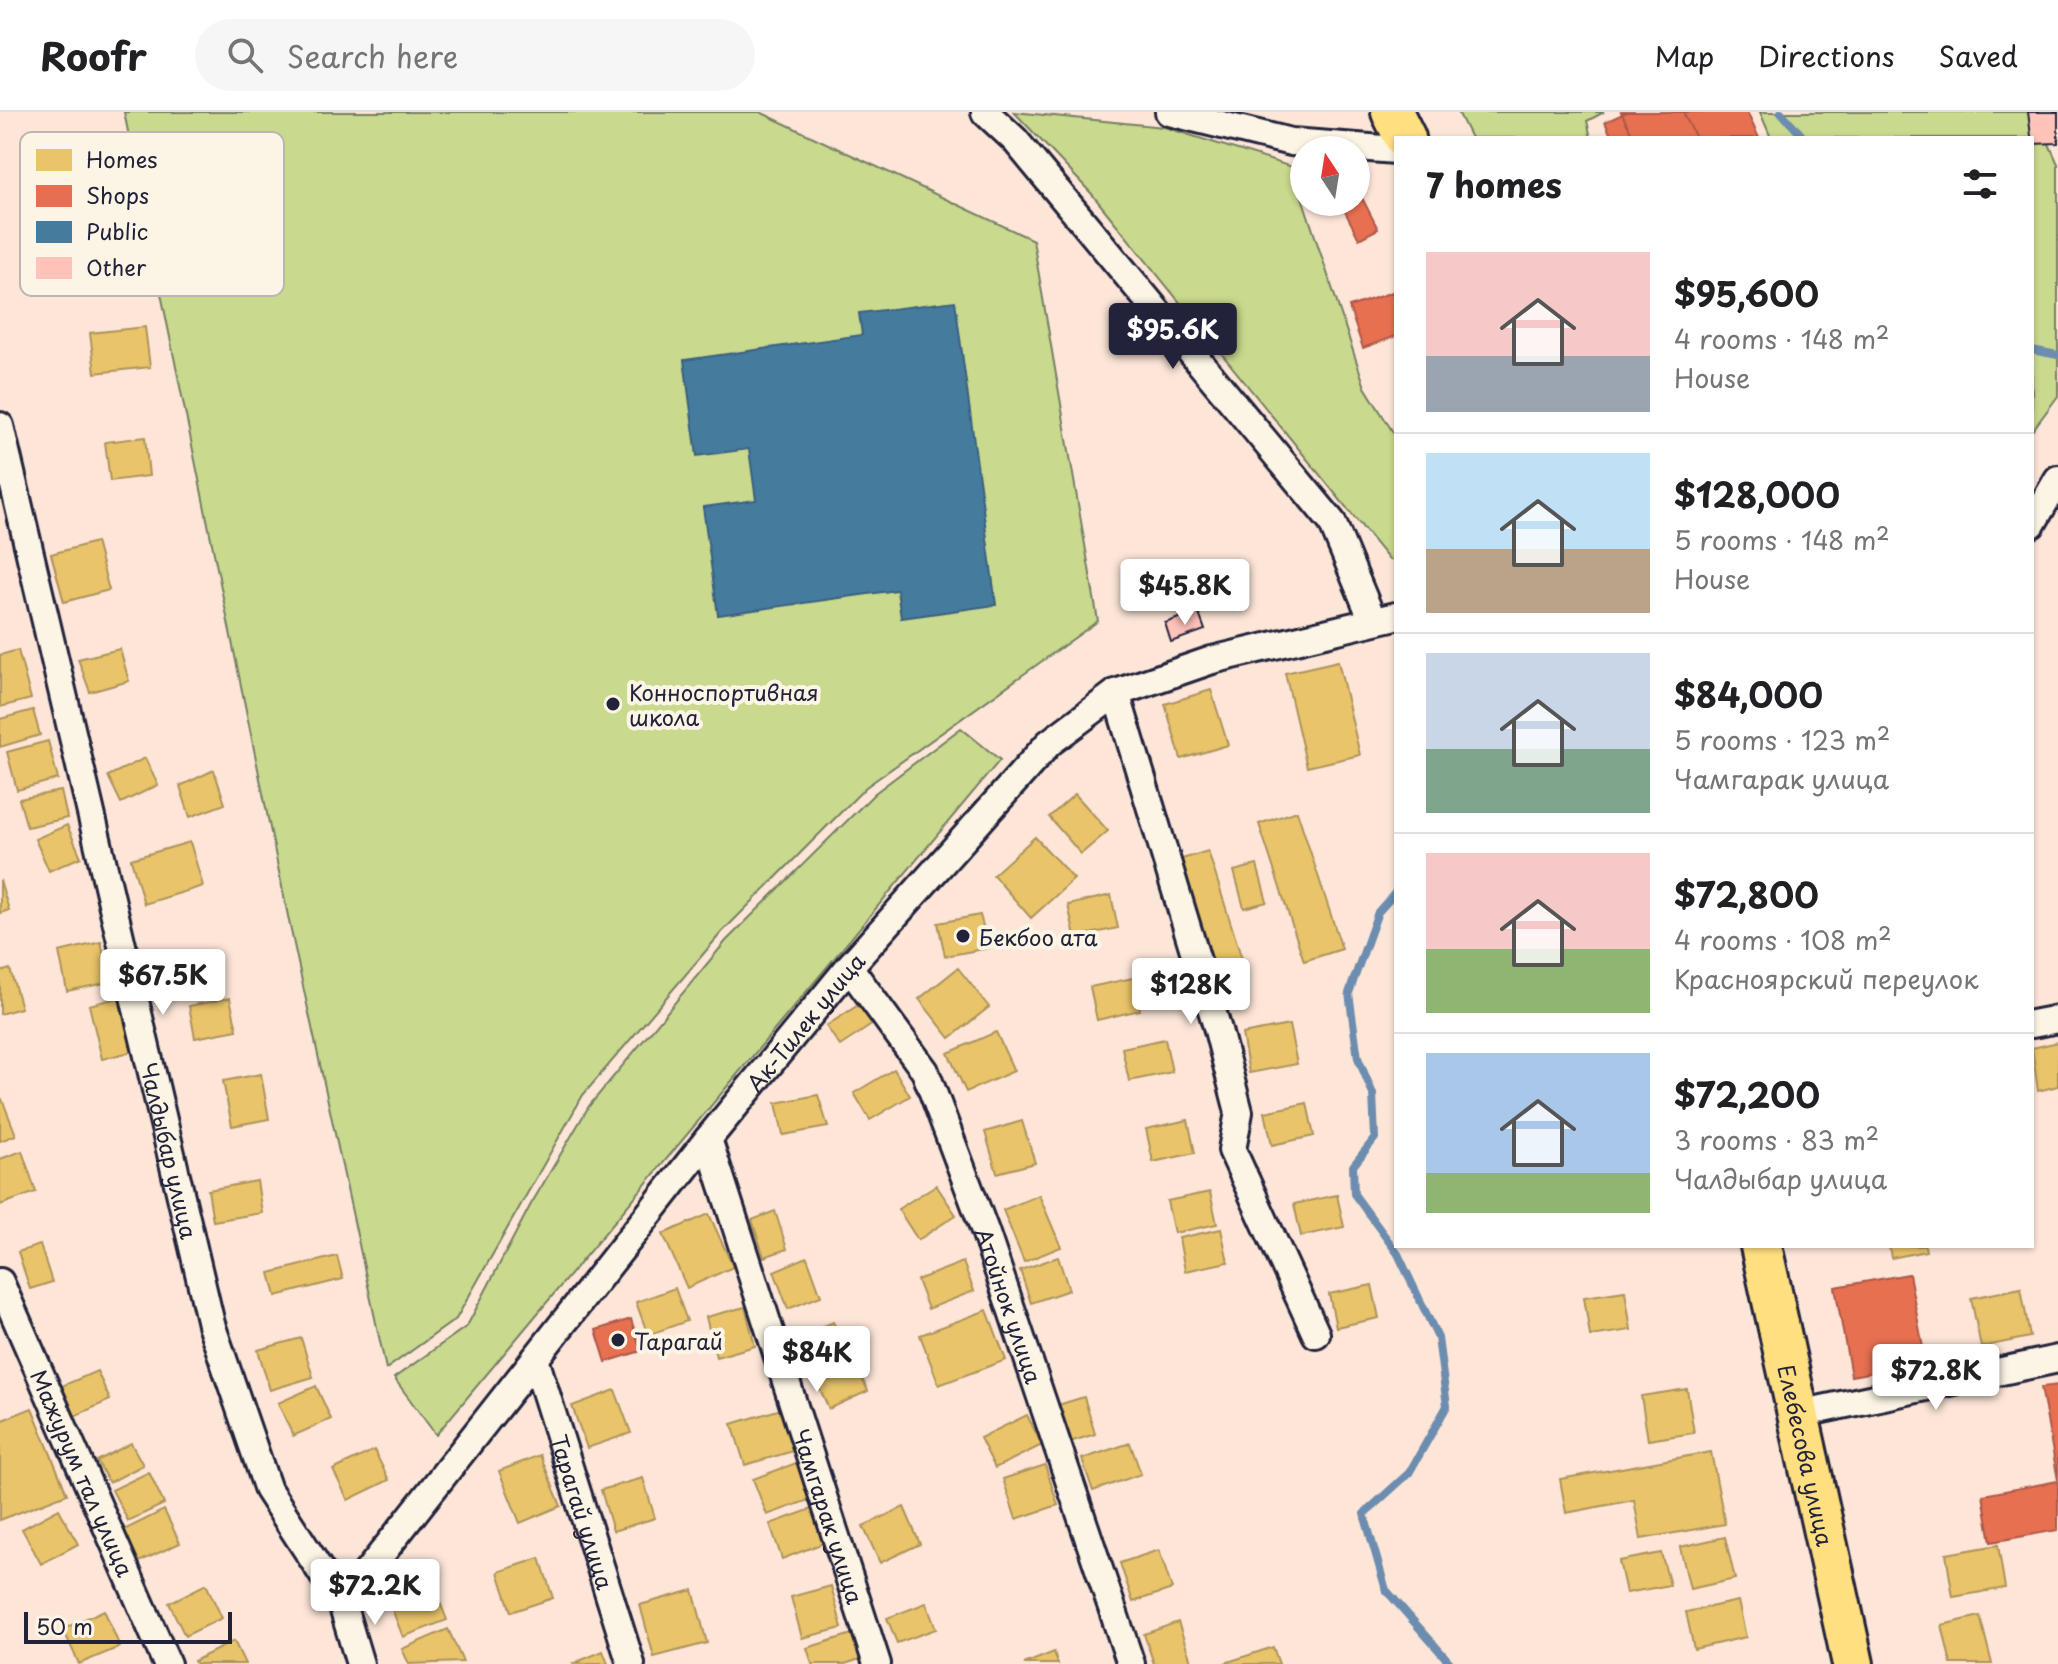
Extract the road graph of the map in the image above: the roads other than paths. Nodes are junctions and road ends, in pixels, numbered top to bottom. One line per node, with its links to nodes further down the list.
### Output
1 (985, 112): 9 (street)
2 (1169, 112): 5 (street)
3 (1392, 112): 4 (main road)
4 (1404, 136)
5 (1394, 150)
6 (0, 426): 21 (street, Чалдыбар улица)
7 (2058, 479): 8 (street)
8 (2034, 521)
9 (1384, 618): 10 (street, Ак-Тилек улица)
10 (1116, 693): 11 (street, Ак-Тилек улица); 17 (street)
11 (849, 967): 14 (street, Ак-Тилек улица); 26 (street, Атойнок улица)
12 (2058, 1019): 13 (street)
13 (2034, 1024)
14 (708, 1139): 18 (street, Ак-Тилек улица); 25 (street, Чамгарак улица)
15 (1761, 1248): 20 (main road, Елебесова улица)
16 (0, 1282): 22 (street, Мажурум тал улица)
17 (1316, 1334)
18 (535, 1359): 21 (street, Ак-Тилек улица); 24 (street, Тарагай улица)
19 (2058, 1359): 20 (street)
20 (1799, 1414): 27 (main road, Елебесова улица)
21 (342, 1604): 23 (street, Чалдыбар улица)
22 (167, 1664)
23 (360, 1664)
24 (631, 1664)
25 (877, 1664)
26 (1131, 1664)
27 (1853, 1664)

